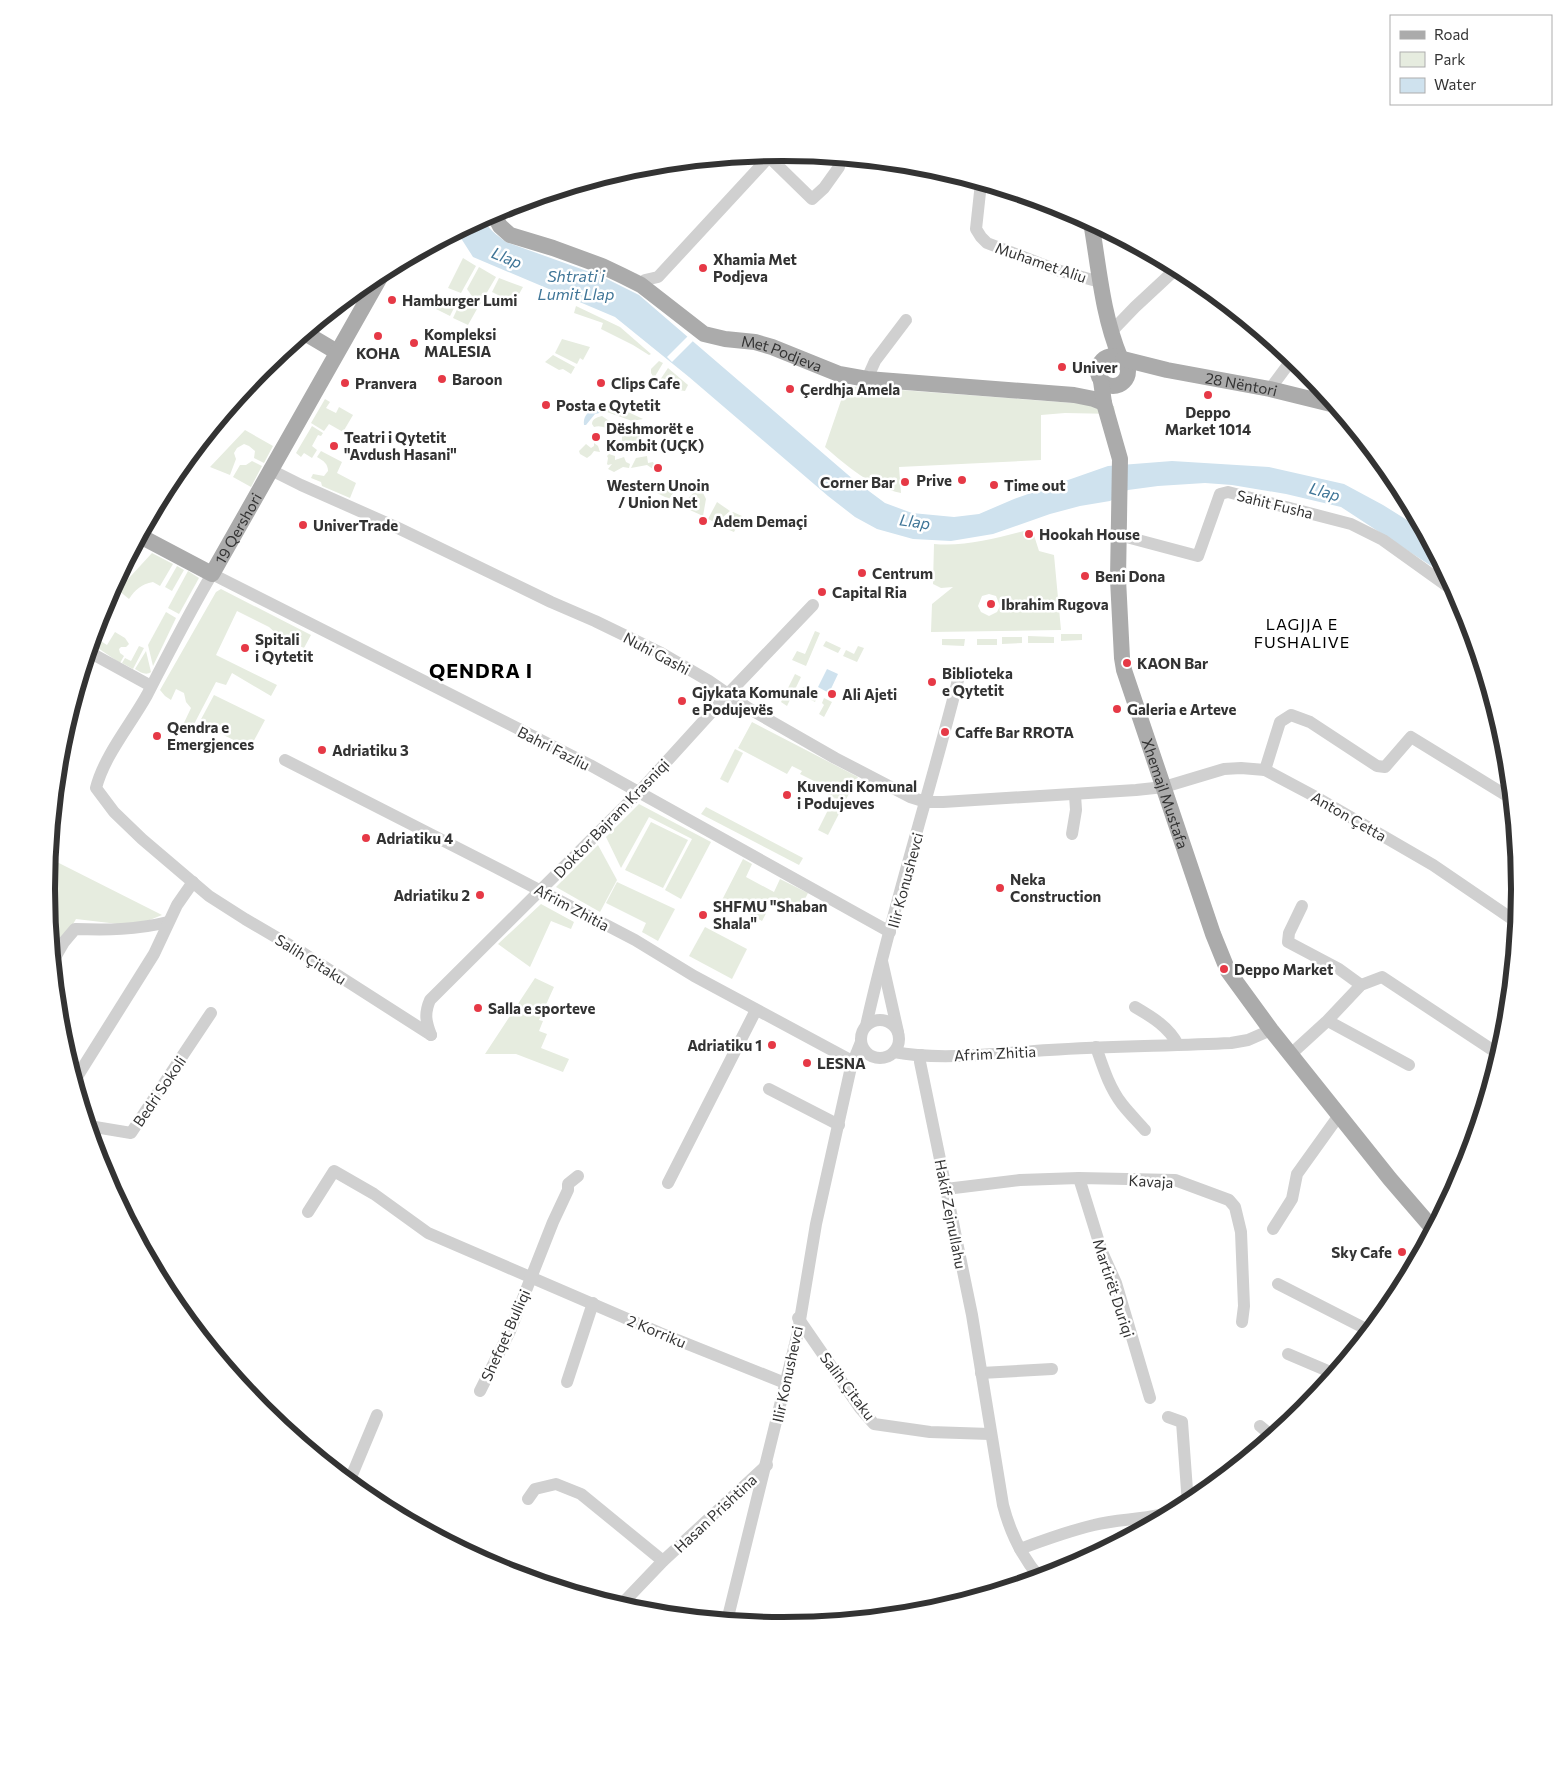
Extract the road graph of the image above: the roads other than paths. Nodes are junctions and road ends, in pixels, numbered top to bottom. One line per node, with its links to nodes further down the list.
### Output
1 (773, 161): 3 (street)
2 (764, 162): 9 (street)
3 (839, 168)
4 (980, 189): 8 (street, Muhamet Aliu)
5 (497, 220): 9 (main road, Met Podjeva)
6 (1092, 230): 8 (main road)
7 (1171, 273): 12 (street)
8 (1100, 282): 12 (main road)
9 (640, 285): 19 (main road, Met Podjeva)
10 (374, 288): 14 (main road, 19 Qershori)
11 (906, 320): 19 (street)
12 (1110, 333): 15 (main road); 16 (main road)
13 (310, 336): 14 (main road)
14 (337, 352): 25 (main road, 19 Qershori)
15 (1122, 358): 16 (main road); 18 (main road, 28 Nëntori); 21 (main road)
16 (1100, 362): 20 (main road)
17 (1288, 364): 22 (street)
18 (1167, 370): 21 (main road, 28 Nëntori); 22 (main road, 28 Nëntori)
19 (867, 379): 24 (main road, Met Podjeva)
20 (1101, 380): 21 (main road); 24 (main road, Xhemajl Mustafa)
21 (1122, 384): 24 (main road)
22 (1270, 389): 23 (main road, 28 Nëntori)
23 (1317, 393)
24 (1104, 403): 26 (main road, Xhemajl Mustafa)
25 (271, 470): 28 (main road, 19 Qershori); 34 (street, Nuhi Gashi)
26 (1118, 534): 29 (street, Sahit Fusha); 37 (main road, Xhemajl Mustafa)
27 (145, 539): 28 (main road)
28 (212, 574): 33 (street, 19 Qershori); 39 (street, Bahri Fazliu)
29 (1444, 583)
30 (813, 605): 34 (street, Doktor Bajram Krasniqi)
31 (94, 655): 33 (street)
32 (959, 676): 42 (street, Ilir Konushevci)
33 (151, 686): 38 (street, 19 Qershori)
34 (728, 694): 39 (street, Doktor Bajram Krasniqi); 42 (street, Nuhi Gashi)
35 (285, 760): 45 (street, Afrim Zhitia)
36 (1265, 770): 37 (street, Anton Çetta); 41 (street); 47 (street, Anton Çetta)
37 (1164, 787): 40 (street, Nuhi Gashi); 58 (main road, Xhemajl Mustafa)
38 (96, 788): 44 (street, Salih Çitaku)
39 (638, 793): 45 (street, Doktor Bajram Krasniqi); 49 (street, Bahri Fazliu)
40 (1075, 795): 42 (street, Nuhi Gashi); 43 (street)
41 (1506, 795)
42 (926, 802): 49 (street, Ilir Konushevci)
43 (1072, 834)
44 (193, 882): 48 (street); 60 (street, Salih Çitaku)
45 (541, 891): 54 (street, Afrim Zhitia); 60 (street, Doktor Bajram Krasniqi)
46 (1302, 906): 52 (street)
47 (1511, 917)
48 (168, 922): 50 (street); 71 (street)
49 (890, 932): 51 (street, Ilir Konushevci)
50 (58, 952)
51 (882, 961): 57 (street, Ilir Konushevci); 59 (street)
52 (1361, 985): 56 (street); 64 (street)
53 (1135, 1007): 62 (street)
54 (756, 1010): 69 (street, Afrim Zhitia); 79 (street)
55 (211, 1013): 75 (street, Bedri Sokoli)
56 (1328, 1021): 66 (street); 70 (street)
57 (866, 1026): 59 (street); 61 (street)
58 (1271, 1030): 62 (street, Afrim Zhitia); 66 (main road, Xhemajl Mustafa)
59 (898, 1033): 65 (street)
60 (431, 1035)
61 (861, 1042): 68 (street); 69 (street)
62 (1178, 1045): 63 (street, Afrim Zhitia)
63 (1096, 1047): 67 (street, Afrim Zhitia); 76 (street)
64 (1494, 1051)
65 (894, 1052): 67 (street, Afrim Zhitia); 68 (street)
66 (1291, 1054): 73 (main road, Xhemajl Mustafa)
67 (921, 1055): 80 (street, Hakif Zejnullahu)
68 (878, 1058): 69 (street)
69 (854, 1062): 74 (street, Ilir Konushevci)
70 (1410, 1065)
71 (79, 1074)
72 (769, 1089): 74 (street)
73 (1340, 1114): 82 (main road, Xhemajl Mustafa); 83 (street)
74 (839, 1125): 87 (street, Ilir Konushevci)
75 (95, 1127)
76 (1145, 1130)
77 (578, 1176): 84 (street)
78 (1079, 1178): 80 (street, Kavaja); 88 (street, Kavaja); 97 (street, Martirët Duriqi)
79 (668, 1183)
80 (946, 1189): 93 (street, Hakif Zejnullahu)
81 (308, 1212): 84 (street, 2 Korriku)
82 (1430, 1225)
83 (1273, 1229)
84 (530, 1278): 86 (street, 2 Korriku); 96 (street, Shefqet Bulliqi)
85 (1278, 1284): 89 (street)
86 (593, 1303): 94 (street); 95 (street, 2 Korriku)
87 (799, 1320): 95 (street, Ilir Konushevci); 102 (street, Salih Çitaku)
88 (1242, 1322)
89 (1364, 1328)
90 (1288, 1354): 92 (street)
91 (1052, 1369): 93 (street)
92 (1329, 1372)
93 (981, 1373): 102 (street, Hakif Zejnullahu)
94 (566, 1382)
95 (785, 1382): 103 (street, Ilir Konushevci)
96 (480, 1391)
97 (1150, 1398)
98 (377, 1415): 104 (street)
99 (1168, 1417): 105 (street)
100 (1260, 1426): 101 (street)
101 (1268, 1433)
102 (990, 1434): 108 (street, Hakif Zejnullahu)
103 (766, 1465): 109 (street, Hasan Prishtina); 112 (street, Ilir Konushevci)
104 (352, 1475)
105 (1187, 1495)
106 (528, 1498): 109 (street, Hasan Prishtina)
107 (1157, 1515): 108 (street)
108 (1020, 1549): 110 (street, Hakif Zejnullahu)
109 (663, 1561): 111 (street, Hasan Prishtina)
110 (1035, 1573)
111 (625, 1600)
112 (728, 1615)

